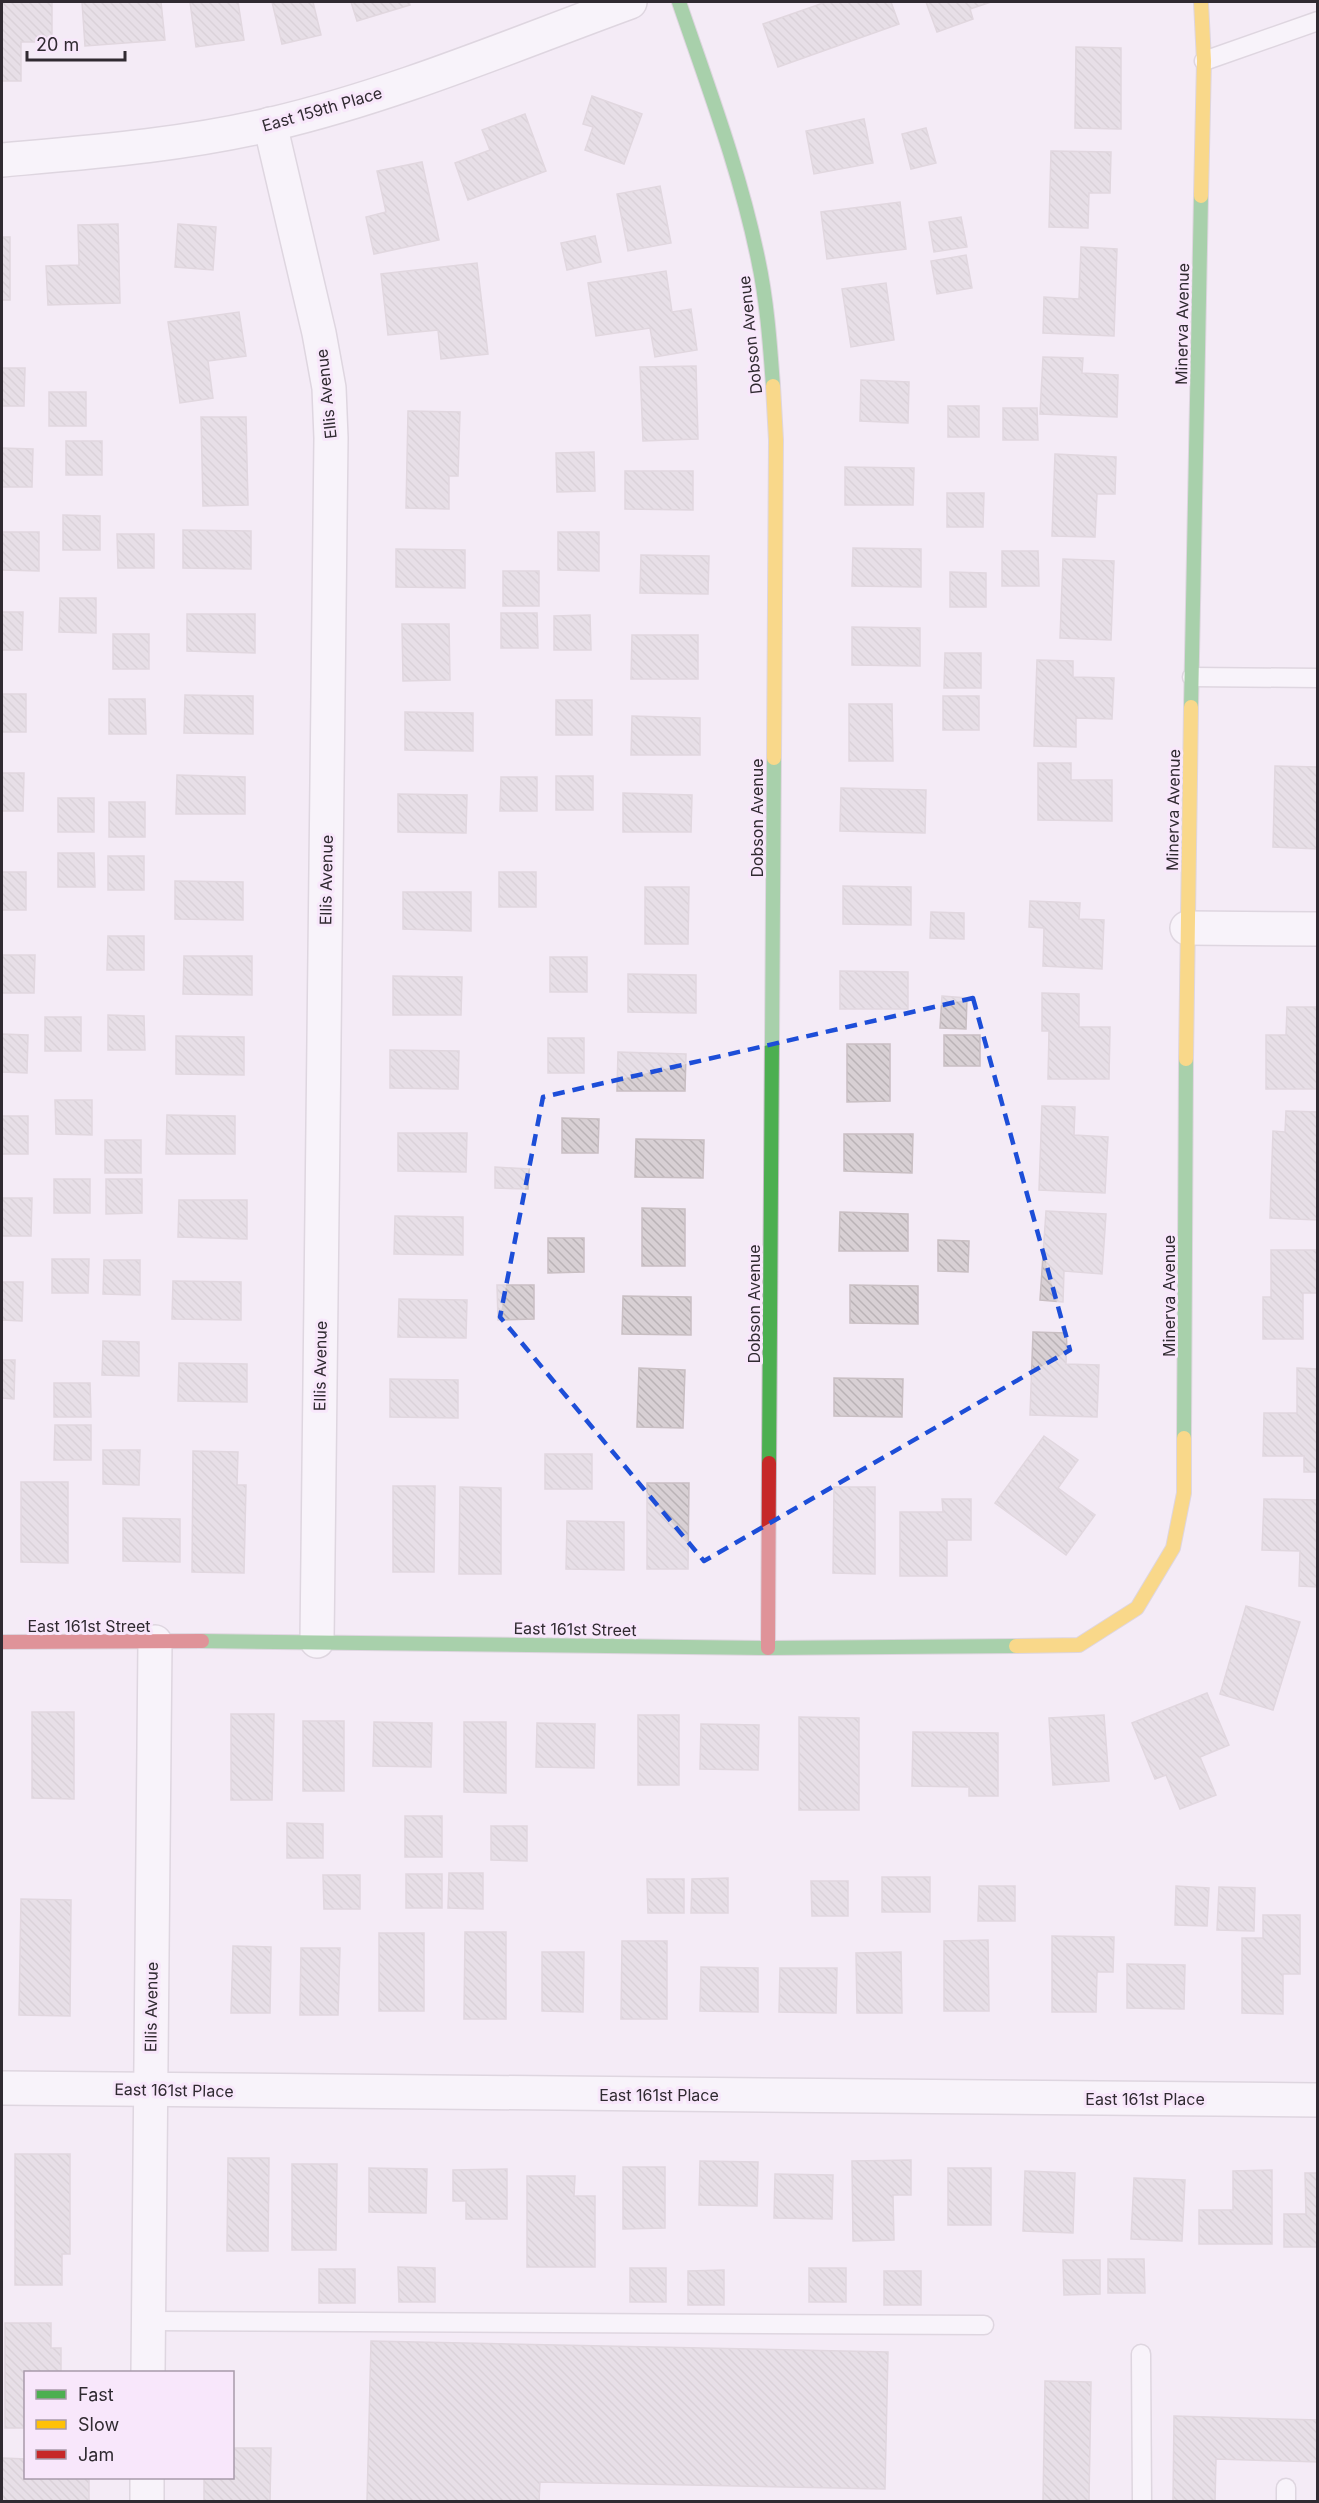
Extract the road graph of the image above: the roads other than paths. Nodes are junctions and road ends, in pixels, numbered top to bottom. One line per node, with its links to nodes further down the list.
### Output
1 (630, 2): 6 (street, East 159th Place)
2 (679, 2): 16 (street, Dobson Avenue)
3 (1201, 2): 5 (street, Minerva Avenue)
4 (1317, 21): 5 (lane)
5 (1204, 61): 8 (street, Minerva Avenue)
6 (270, 124): 7 (street, East 159th Place); 13 (street, Ellis Avenue)
7 (2, 160)
8 (1192, 676): 9 (lane); 10 (street, Minerva Avenue)
9 (1317, 678)
10 (1187, 928): 11 (street); 12 (street, Minerva Avenue)
11 (1317, 929)
12 (1137, 1608): 16 (street, East 161st Street)
13 (316, 1641): 15 (street, East 161st Street); 16 (street, East 161st Street)
14 (2, 1642): 15 (street, East 161st Street)
15 (155, 1642): 18 (street, Ellis Avenue)
16 (768, 1648)
17 (2, 2088): 18 (street, East 161st Place)
18 (150, 2090): 19 (street, East 161st Place); 20 (street, Ellis Avenue)
19 (1317, 2100)
20 (148, 2321): 21 (lane); 23 (street, Ellis Avenue)
21 (984, 2325)
22 (1141, 2354): 26 (lane)
23 (148, 2371)
24 (147, 2479): 25 (street)
25 (147, 2502)
26 (1142, 2502)

